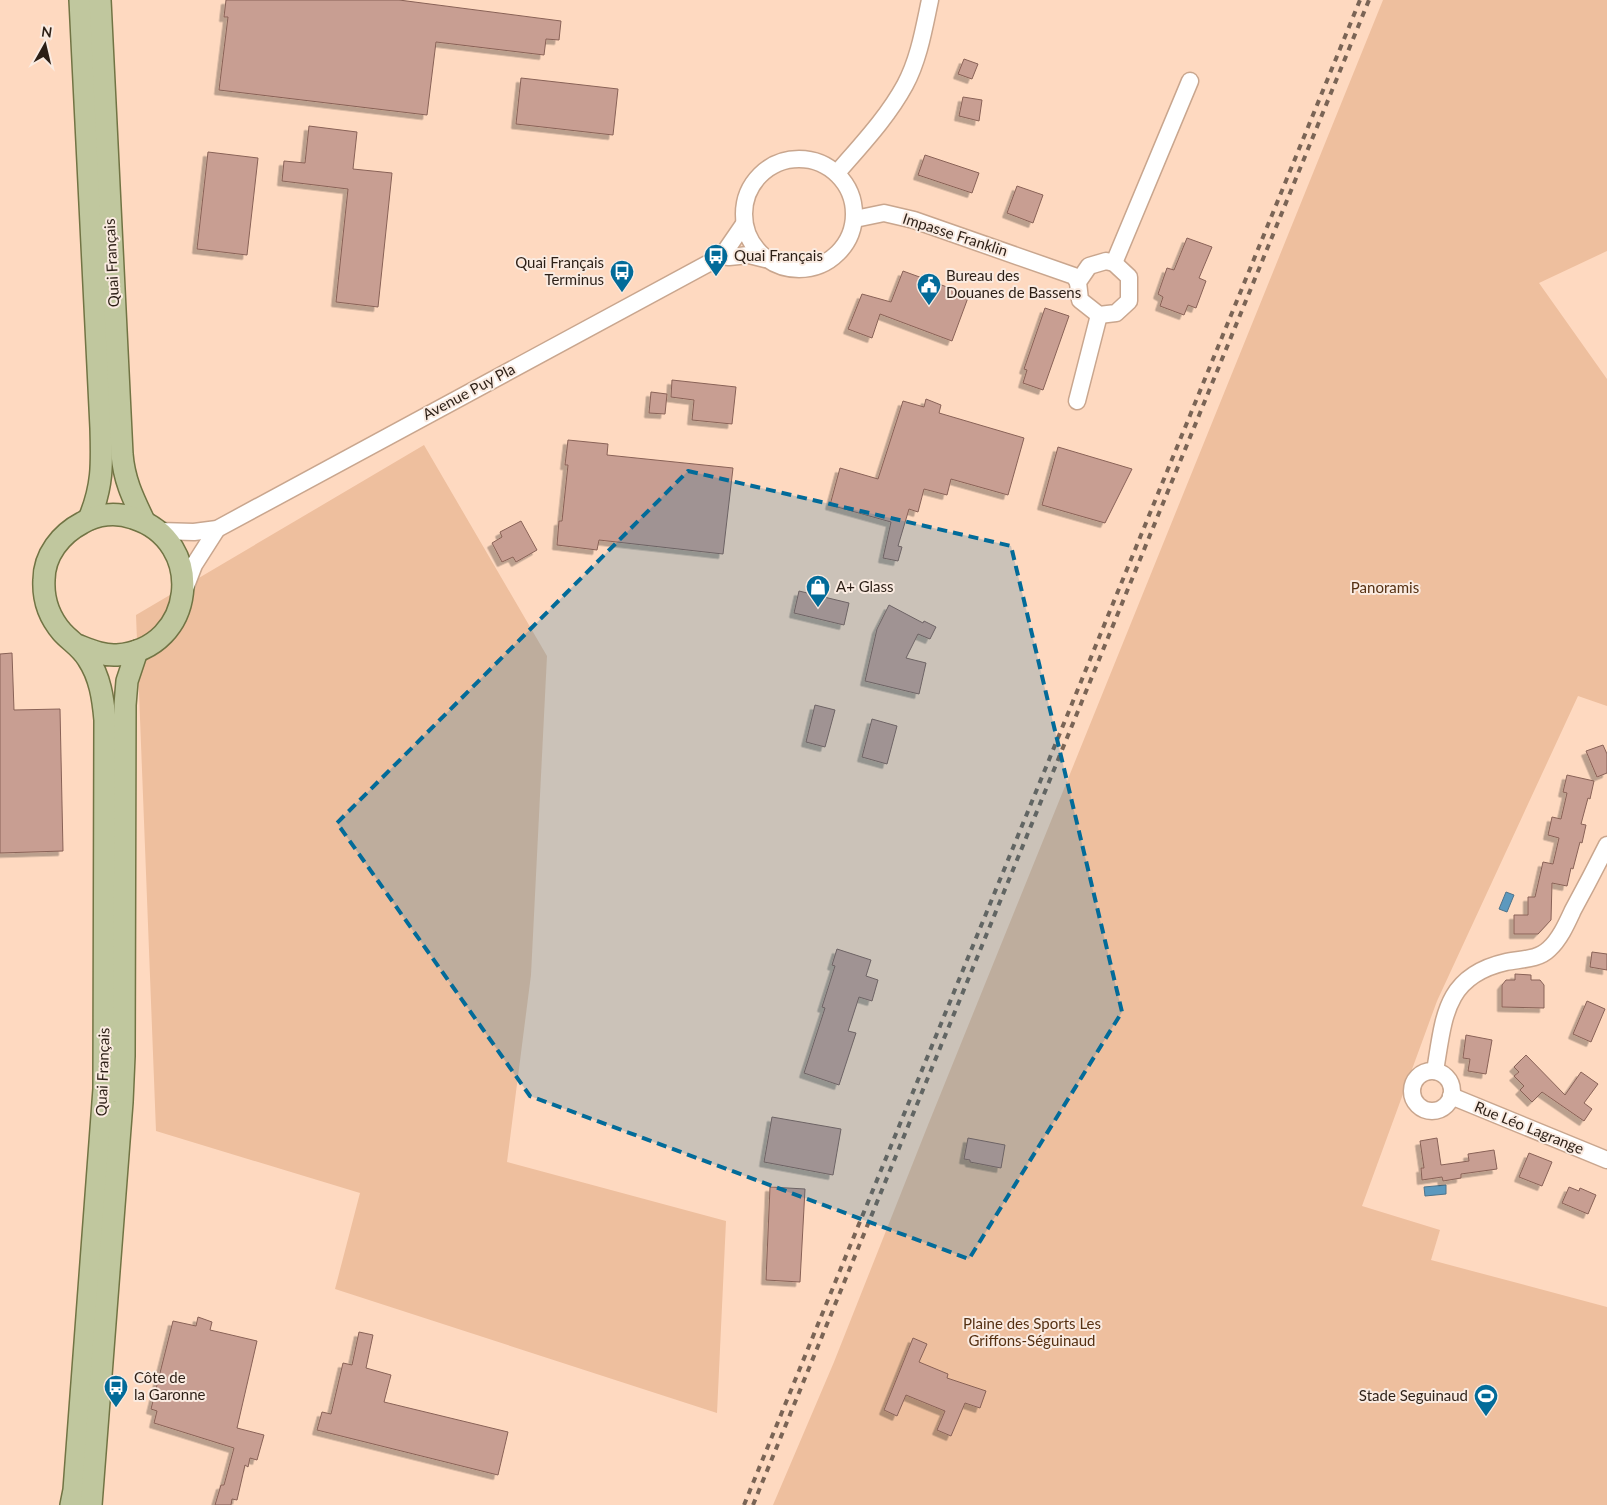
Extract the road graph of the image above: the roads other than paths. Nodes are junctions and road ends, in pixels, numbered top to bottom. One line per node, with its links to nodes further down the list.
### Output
1 (80, 0): 14 (main road, Quai Français)
2 (100, 0): 15 (main road, Quai Français)
3 (930, 0): 5 (street)
4 (1190, 81): 10 (street)
5 (837, 173): 6 (street); 7 (street)
6 (855, 219): 9 (street); 11 (street, Impasse Franklin)
7 (744, 224): 8 (street, Avenue Puy Pla); 9 (street)
8 (722, 256): 9 (street, Avenue Puy Pla); 16 (street, Avenue Puy Pla)
9 (765, 259)
10 (1114, 263): 11 (street); 12 (street)
11 (1078, 282): 12 (street)
12 (1099, 315): 13 (street)
13 (1077, 401)
14 (90, 519): 15 (main road); 18 (main road)
15 (152, 526): 16 (street, Avenue Puy Pla); 17 (main road)
16 (217, 529): 17 (street, Avenue Puy Pla)
17 (184, 591): 19 (main road)
18 (78, 645): 19 (main road); 24 (main road, Quai Français)
19 (137, 651): 25 (main road, Quai Français)
20 (1607, 845): 21 (street)
21 (1435, 1071): 22 (street); 22 (street)
22 (1451, 1096): 23 (street, Rue Léo Lagrange)
23 (1607, 1160)
24 (71, 1505)
25 (91, 1505)

